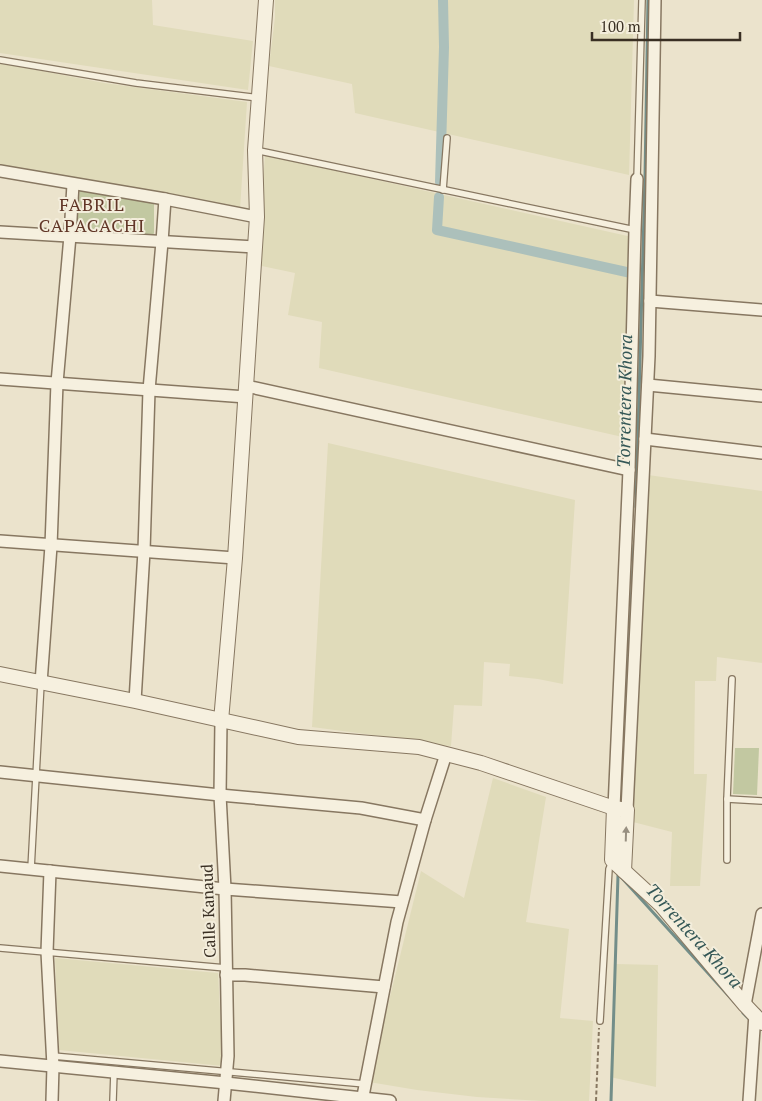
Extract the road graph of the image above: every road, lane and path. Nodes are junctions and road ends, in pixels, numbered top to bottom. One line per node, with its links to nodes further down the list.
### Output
1 (266, 0): 5 (street)
2 (642, 0): 9 (lane)
3 (655, 0): 19 (street)
4 (0, 60): 5 (lane)
5 (259, 98): 7 (street)
6 (447, 138): 11 (lane)
7 (255, 150): 11 (lane); 13 (street)
8 (0, 171): 10 (street)
9 (637, 179): 14 (street)
10 (73, 184): 12 (street); 16 (street)
11 (443, 190): 14 (lane)
12 (165, 199): 13 (street); 17 (street)
13 (257, 217): 18 (street)
14 (635, 230): 29 (street)
15 (0, 232): 16 (street)
16 (70, 236): 17 (street); 22 (street)
17 (162, 242): 18 (street); 24 (street)
18 (255, 247): 25 (street)
19 (650, 300): 20 (street); 23 (street)
20 (762, 310)
21 (0, 379): 22 (street)
22 (57, 383): 24 (street); 31 (street)
23 (648, 385): 26 (street); 27 (street)
24 (149, 390): 25 (street); 32 (street)
25 (246, 391): 29 (street); 33 (street)
26 (762, 396)
27 (645, 439): 28 (street); 45 (street)
28 (762, 454)
29 (629, 470): 45 (street)
30 (0, 541): 31 (street)
31 (51, 546): 32 (street); 36 (street)
32 (144, 552): 33 (street); 37 (street)
33 (235, 558): 38 (street)
34 (0, 674): 36 (street)
35 (732, 679): 43 (lane)
36 (41, 683): 37 (street); 41 (lane)
37 (135, 701): 38 (street)
38 (221, 721): 39 (street); 42 (street, Calle Kanaud)
39 (446, 754): 45 (street); 46 (street)
40 (0, 772): 41 (street)
41 (36, 776): 42 (street); 50 (lane)
42 (220, 795): 46 (street); 53 (street, Calle Kanaud)
43 (727, 799): 44 (lane); 48 (lane)
44 (762, 801)
45 (621, 809): 47 (street); 52 (street, one-way to 45)
46 (425, 820): 54 (street)
47 (612, 860): 52 (street); 61 (lane)
48 (727, 860)
49 (0, 866): 50 (street)
50 (31, 869): 51 (street)
51 (50, 871): 53 (street); 57 (street)
52 (624, 871): 60 (street)
53 (224, 889): 54 (street); 58 (street, Calle Kanaud)
54 (402, 902): 59 (street)
55 (762, 914): 60 (street)
56 (0, 948): 57 (lane)
57 (47, 952): 58 (lane); 63 (street)
58 (226, 972): 59 (street); 65 (street, Calle Kanaud)
59 (384, 987): 66 (street)
60 (754, 1014): 73 (street)
61 (600, 1021): 72 (path)
62 (0, 1061): 63 (street)
63 (53, 1061): 64 (street); 65 (lane); 68 (street)
64 (114, 1072): 65 (street); 69 (lane)
65 (226, 1077): 66 (lane); 67 (street); 70 (street, Calle Kanaud)
66 (365, 1084): 67 (street)
67 (362, 1099): 71 (street)
68 (52, 1101)
69 (112, 1101)
70 (224, 1101)
71 (390, 1101)
72 (596, 1101)
73 (749, 1101)

